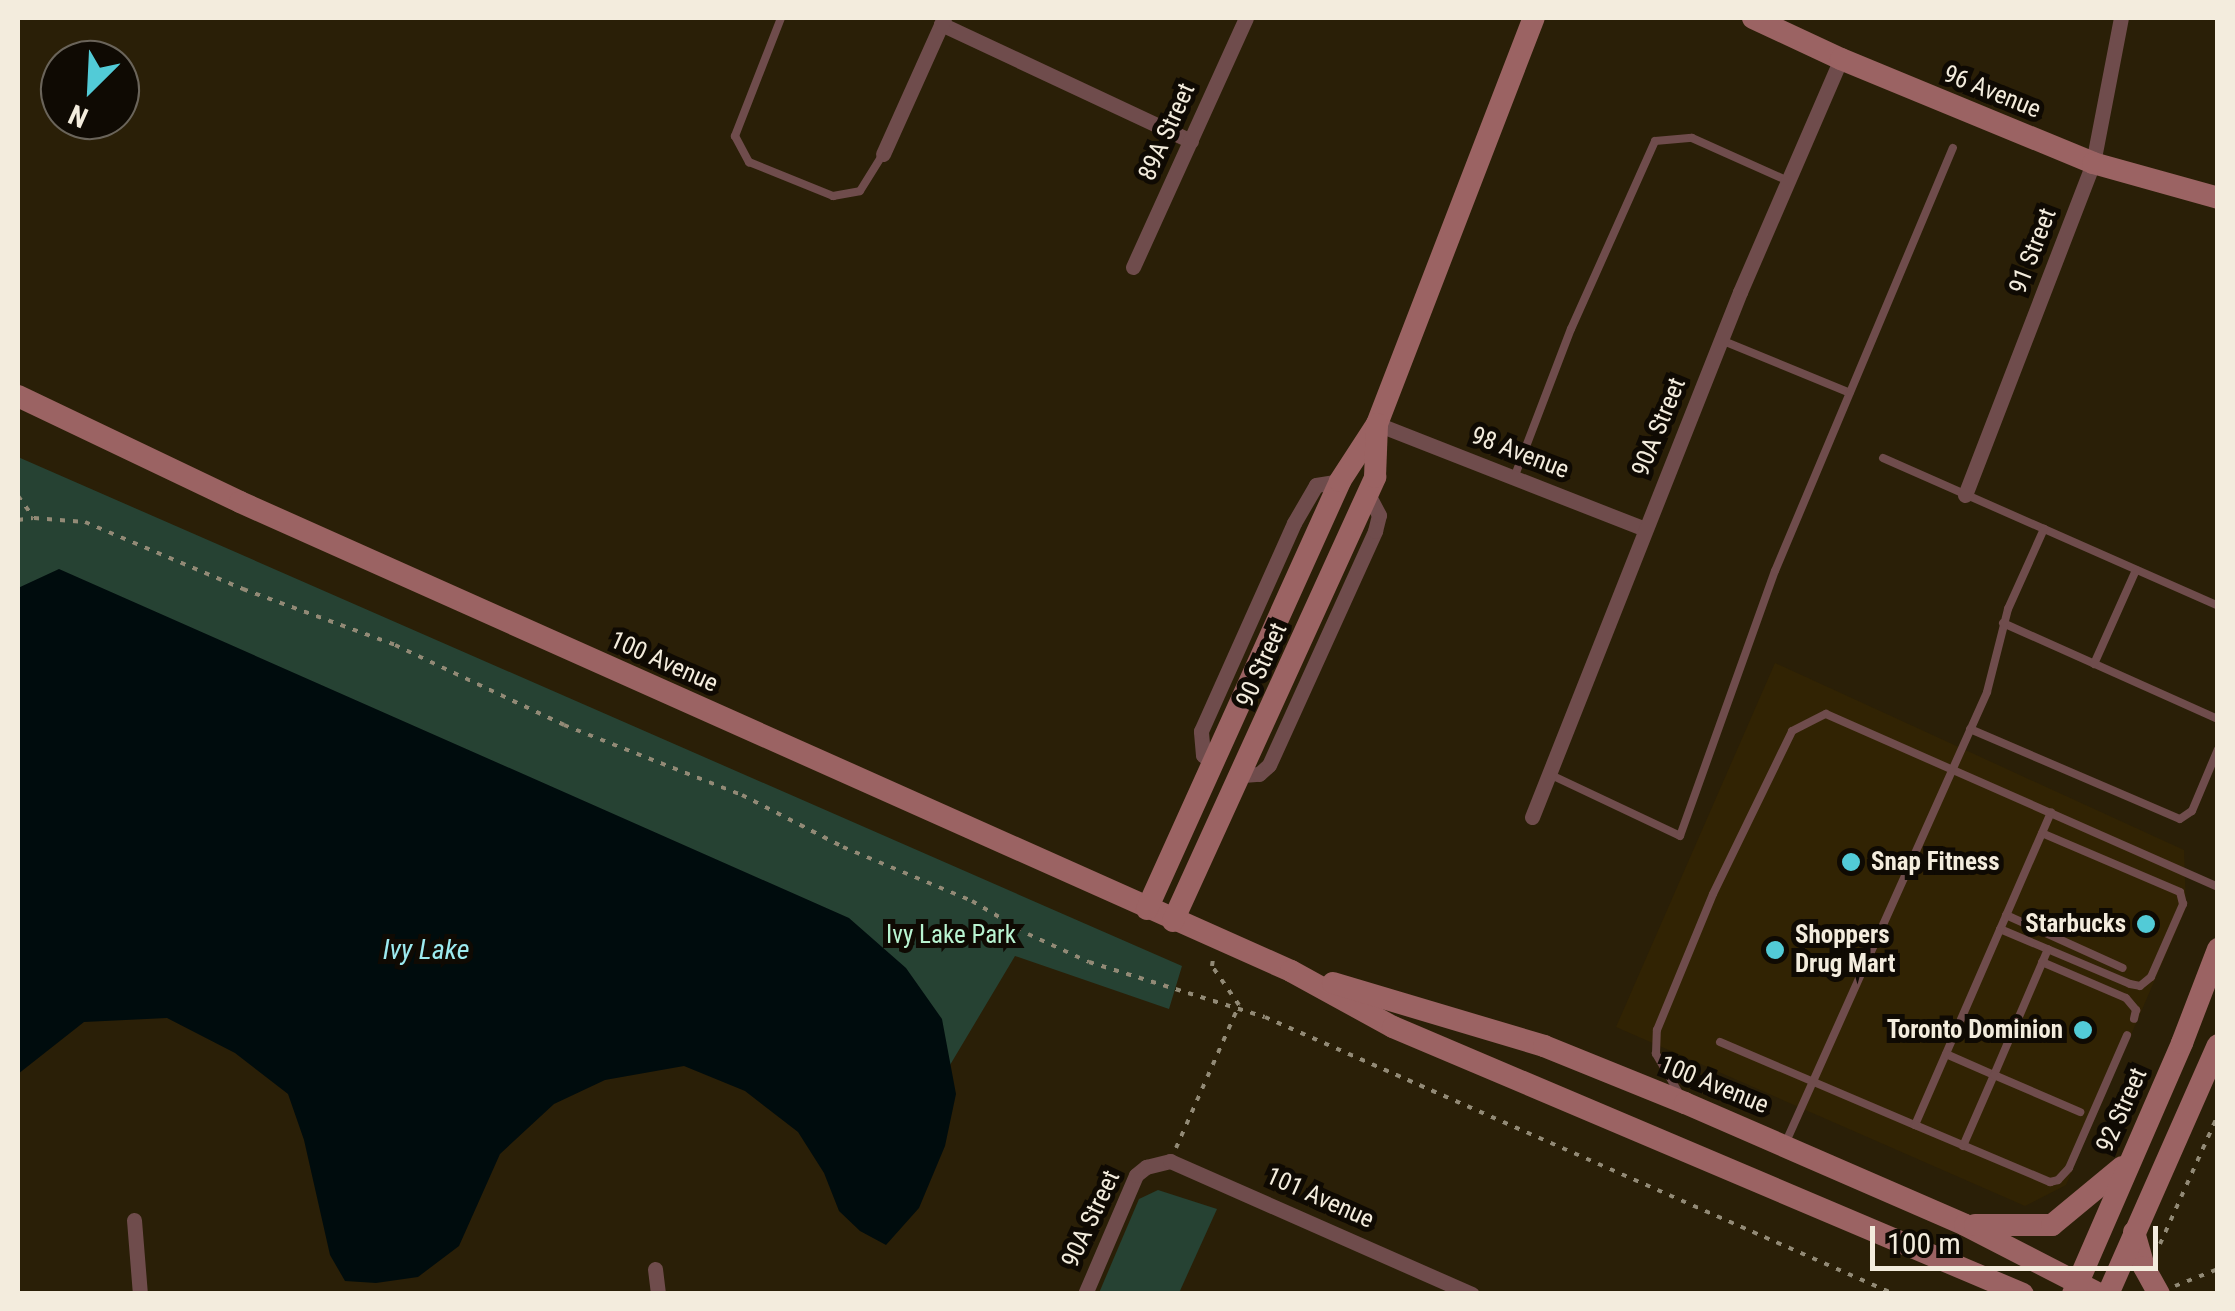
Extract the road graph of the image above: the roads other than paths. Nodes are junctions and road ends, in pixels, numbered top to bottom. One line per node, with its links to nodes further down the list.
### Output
1 (782, 18): 10 (lane)
2 (1246, 18): 8 (street, 89A Street)
3 (1534, 18): 18 (main road, 90 Street)
4 (1753, 18): 7 (main road, 96 Avenue)
5 (2122, 18): 11 (street, 91 Street)
6 (943, 20): 8 (street); 10 (street)
7 (1841, 59): 11 (main road, 96 Avenue); 12 (street, 90A Street)
8 (1191, 141): 14 (street, 89A Street)
9 (1953, 148): 16 (lane)
10 (883, 154)
11 (2093, 163): 13 (main road, 96 Avenue); 23 (street, 91 Street)
12 (1788, 181): 15 (street, 90A Street); 20 (lane)
13 (2218, 198)
14 (1133, 267)
15 (1721, 340): 16 (lane); 24 (street, 90A Street)
16 (1850, 393): 36 (lane)
17 (18, 396): 41 (main road, 100 Avenue)
18 (1377, 424): 20 (street, 98 Avenue); 21 (main road, 90 Street); 22 (main road, 90 Street)
19 (1884, 458): 23 (lane)
20 (1514, 478): 24 (street, 98 Avenue)
21 (1340, 481): 22 (lane); 33 (main road, 90 Street)
22 (1368, 494): 35 (main road, 90 Street)
23 (1965, 494): 25 (lane)
24 (1645, 529): 36 (street, 90A Street)
25 (2044, 529): 26 (lane); 28 (lane)
26 (2136, 570): 27 (lane); 29 (lane)
27 (2218, 606)
28 (2003, 623): 29 (lane); 31 (lane)
29 (2094, 664): 30 (lane)
30 (2218, 719)
31 (1970, 729): 32 (lane); 34 (lane)
32 (2218, 749)
33 (1214, 764): 35 (lane); 41 (main road, 90 Street)
34 (1952, 768): 37 (lane); 56 (lane); 57 (lane)
35 (1243, 774): 43 (main road, 90 Street)
36 (1549, 774): 38 (street, 90A Street)
37 (2051, 812): 39 (lane); 40 (lane)
38 (1532, 818)
39 (2042, 833): 42 (lane); 46 (lane)
40 (2218, 887)
41 (1147, 909): 43 (main road, 100 Avenue)
42 (2006, 915): 44 (lane); 48 (lane)
43 (1174, 921): 49 (main road, 100 Avenue)
44 (2000, 929): 46 (lane); 54 (lane)
45 (2218, 948): 63 (main road, 92 Street)
46 (2048, 949): 47 (lane)
47 (2042, 962): 50 (lane); 55 (lane)
48 (2122, 968)
49 (1291, 971): 57 (main road, 100 Avenue); 74 (main road, 100 Avenue)
50 (2134, 1019)
51 (2127, 1035): 61 (lane)
52 (1720, 1042): 56 (lane)
53 (2218, 1044): 66 (main road)
54 (1946, 1054): 55 (lane); 59 (lane)
55 (1994, 1075): 58 (lane); 61 (lane)
56 (1812, 1084): 59 (lane); 60 (lane)
57 (1685, 1103): 60 (main road, 100 Avenue)
58 (2080, 1112)
59 (1915, 1125): 61 (lane)
60 (1785, 1144): 65 (main road, 100 Avenue)
61 (1963, 1146)
62 (1170, 1161): 72 (street, 90A Street); 73 (street, 101 Avenue)
63 (2128, 1161): 65 (main road); 68 (main road, 92 Street)
64 (134, 1220): 70 (street)
65 (1965, 1225): 68 (main road, 100 Avenue)
66 (2134, 1232): 69 (main road); 76 (main road)
67 (655, 1269): 71 (street)
68 (2075, 1288): 75 (main road, 100 Avenue)
69 (2166, 1290)
70 (140, 1294)
71 (658, 1294)
72 (1085, 1294)
73 (1472, 1294)
74 (2023, 1294)
75 (2099, 1294)
76 (2108, 1294)

